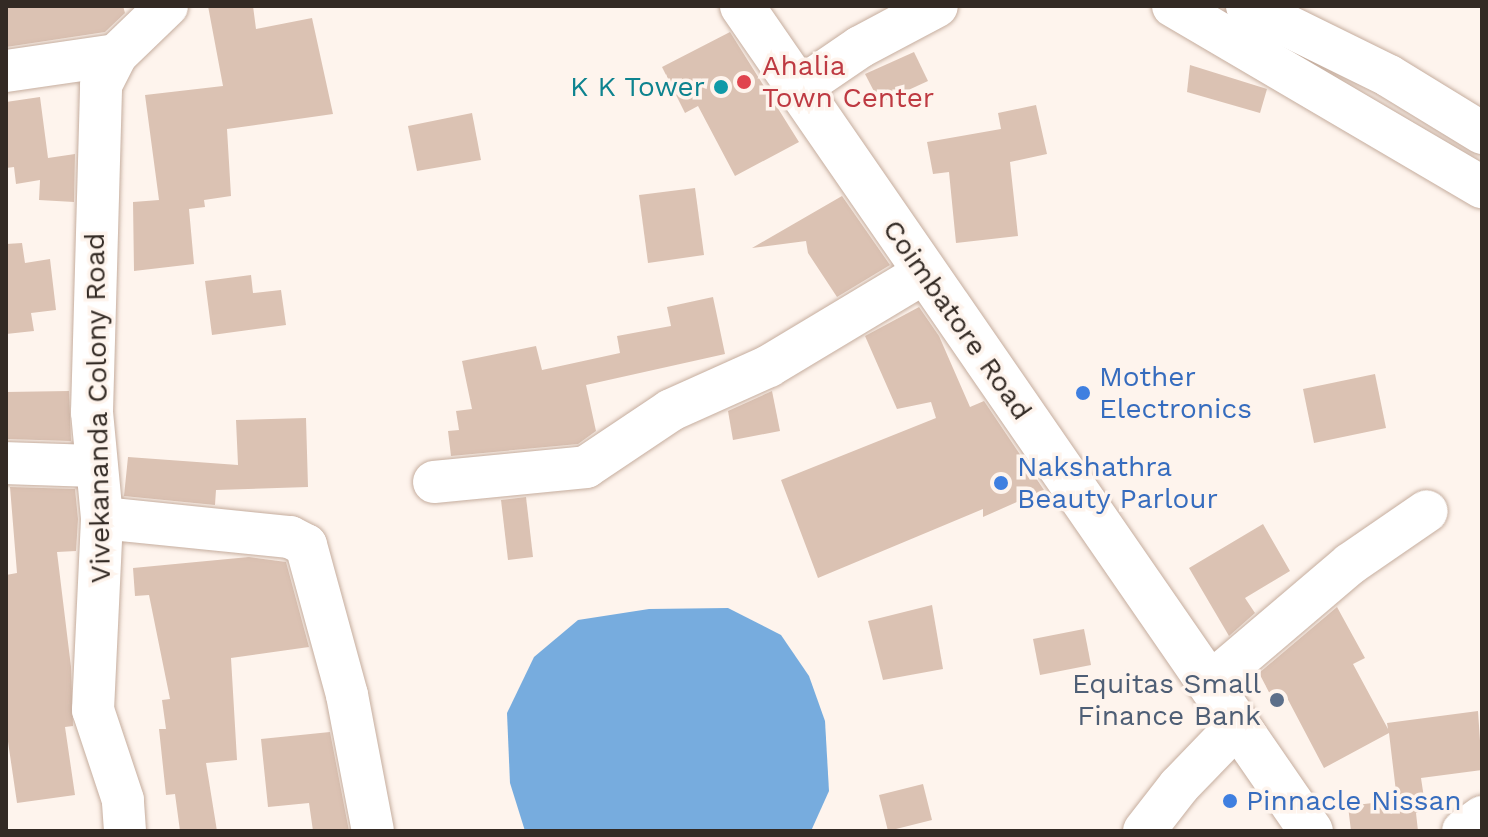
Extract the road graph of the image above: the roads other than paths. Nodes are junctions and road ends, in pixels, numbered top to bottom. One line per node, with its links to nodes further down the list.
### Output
1 (167, 6): 6 (street, Vivekananda Colony Road)
2 (742, 6): 8 (main road, Coimbatore Road)
3 (937, 6): 8 (street)
4 (1247, 6): 9 (street)
5 (1189, 10): 10 (street)
6 (116, 55): 7 (street); 13 (street, Vivekananda Colony Road)
7 (6, 71)
8 (797, 90): 11 (main road, Coimbatore Road)
9 (1482, 133)
10 (1482, 187)
11 (924, 273): 14 (street); 17 (main road, Coimbatore Road)
12 (6, 463): 13 (street)
13 (96, 466): 16 (street, Vivekananda Colony Road)
14 (434, 482)
15 (1427, 511): 17 (street)
16 (102, 518): 20 (street, Vivekananda Colony Road); 21 (street)
17 (1209, 684): 18 (main road, Coimbatore Road)
18 (1238, 725): 22 (street); 23 (main road, Coimbatore Road)
19 (1482, 817): 24 (street)
20 (125, 831)
21 (373, 831)
22 (1144, 831)
23 (1311, 831)
24 (1463, 831)

